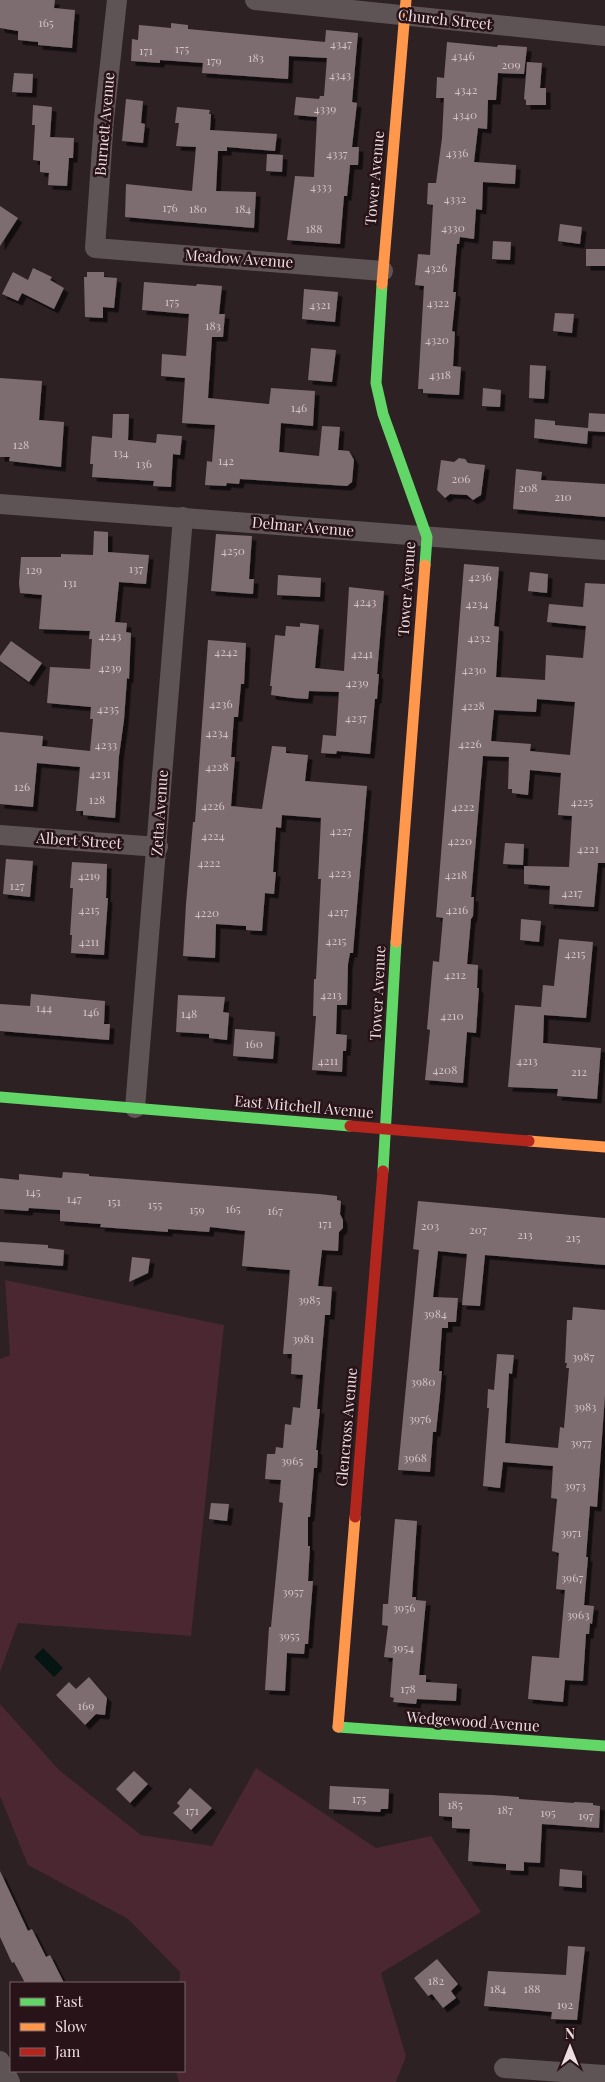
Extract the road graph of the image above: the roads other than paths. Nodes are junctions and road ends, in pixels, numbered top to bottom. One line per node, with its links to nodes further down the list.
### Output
1 (117, 0): 5 (street, Burnett Avenue)
2 (255, 0): 3 (street, Church Street)
3 (405, 8): 4 (street, Church Street); 6 (street, Tower Avenue)
4 (605, 36)
5 (95, 248): 6 (street, Meadow Avenue)
6 (382, 271): 9 (street, Tower Avenue)
7 (0, 504): 8 (street, Delmar Avenue)
8 (183, 517): 9 (street, Delmar Avenue); 12 (street, Zetta Avenue)
9 (427, 537): 10 (street, Delmar Avenue); 15 (street, Tower Avenue)
10 (605, 550)
11 (0, 835): 12 (street, Albert Street)
12 (158, 847): 14 (street, Zetta Avenue)
13 (0, 1097): 14 (street, East Mitchell Avenue)
14 (135, 1108): 15 (street, East Mitchell Avenue)
15 (386, 1128): 16 (street, East Mitchell Avenue); 17 (street, Glencross Avenue)
16 (605, 1147)
17 (338, 1727): 18 (street, Wedgewood Avenue)
18 (605, 1746)
19 (0, 2061): 22 (street)
20 (504, 2068): 21 (street)
21 (605, 2076)
22 (10, 2082)

